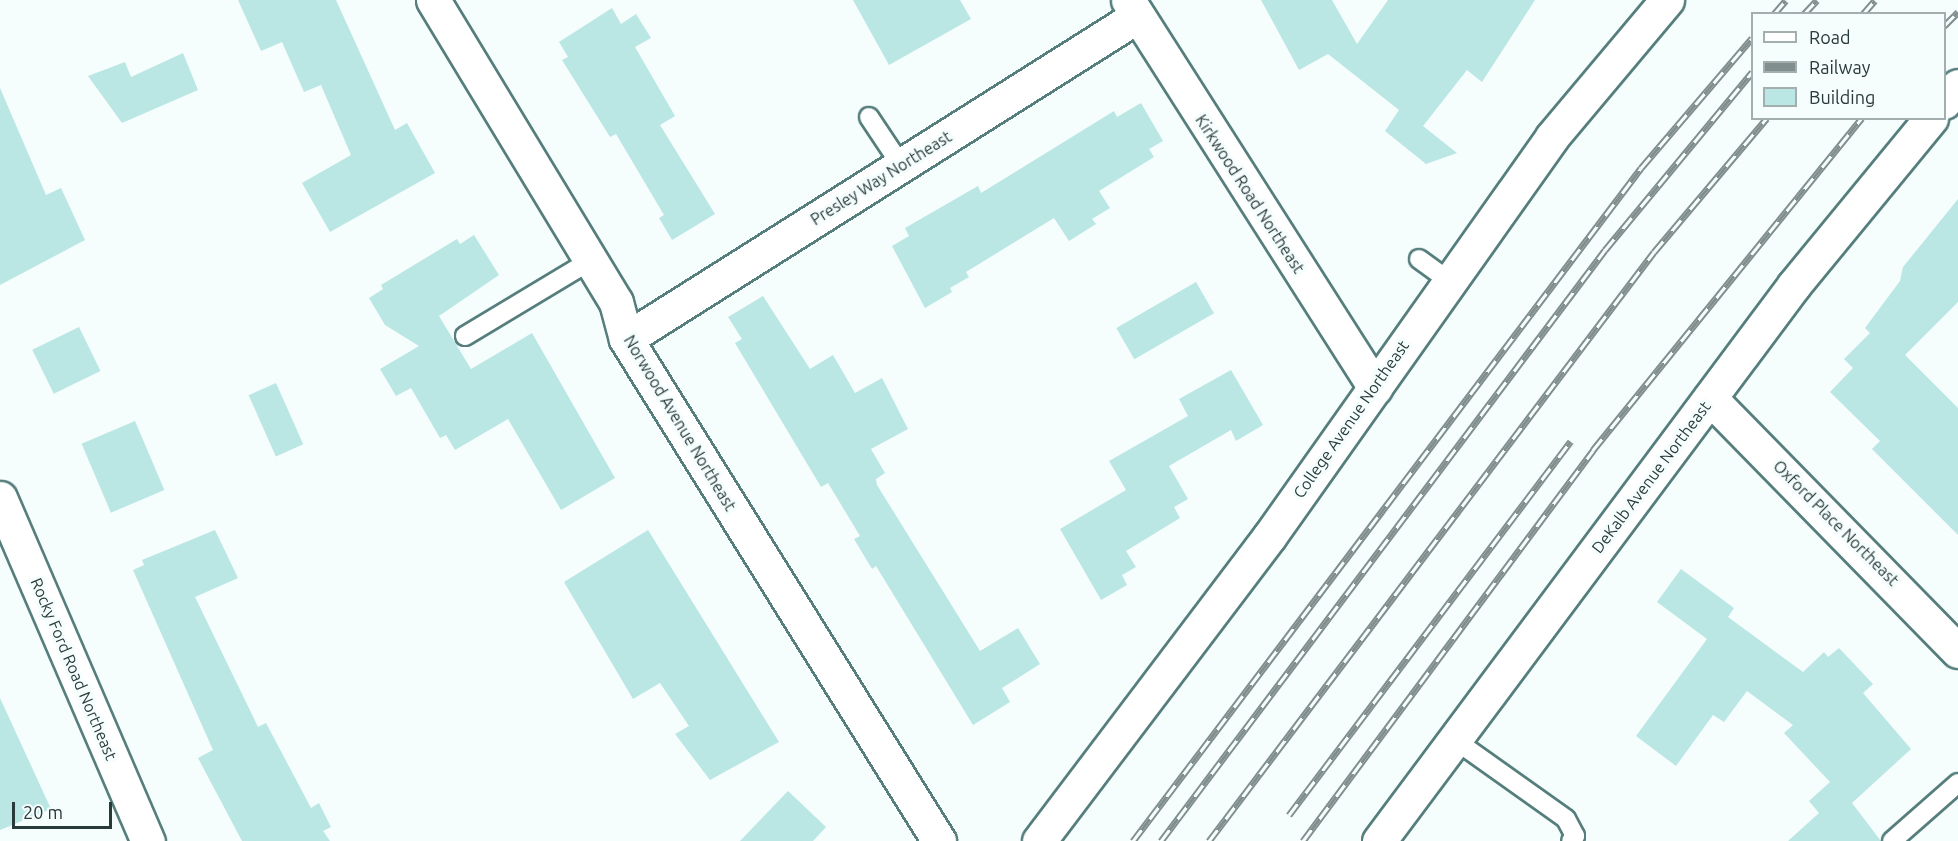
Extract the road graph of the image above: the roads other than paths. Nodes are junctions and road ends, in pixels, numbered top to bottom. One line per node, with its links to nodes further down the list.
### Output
1 (433, 0): 10 (street, Norwood Avenue Northeast)
2 (1667, 0): 11 (street, College Avenue Northeast)
3 (1132, 8): 8 (street, Presley Way Northeast); 14 (street, Kirkwood Road Northeast)
4 (1958, 86): 5 (street)
5 (1946, 100)
6 (869, 117): 8 (lane)
7 (1929, 120): 15 (street, DeKalb Avenue Northeast)
8 (902, 165): 13 (street, Presley Way Northeast)
9 (1419, 259): 11 (lane)
10 (590, 261): 12 (lane); 13 (street, Norwood Avenue Northeast)
11 (1447, 279): 14 (street, College Avenue Northeast)
12 (465, 336)
13 (626, 339): 21 (street, Norwood Avenue Northeast)
14 (1375, 388): 22 (street, College Avenue Northeast)
15 (1710, 398): 17 (street, Oxford Place Northeast); 18 (street, DeKalb Avenue Northeast)
16 (0, 498): 20 (street, Rocky Ford Road Northeast)
17 (1958, 651)
18 (1455, 740): 23 (street, DeKalb Avenue Northeast); 24 (lane)
19 (1958, 783): 25 (lane)
20 (148, 841)
21 (939, 841)
22 (1039, 841)
23 (1379, 841)
24 (1571, 841)
25 (1892, 841)

